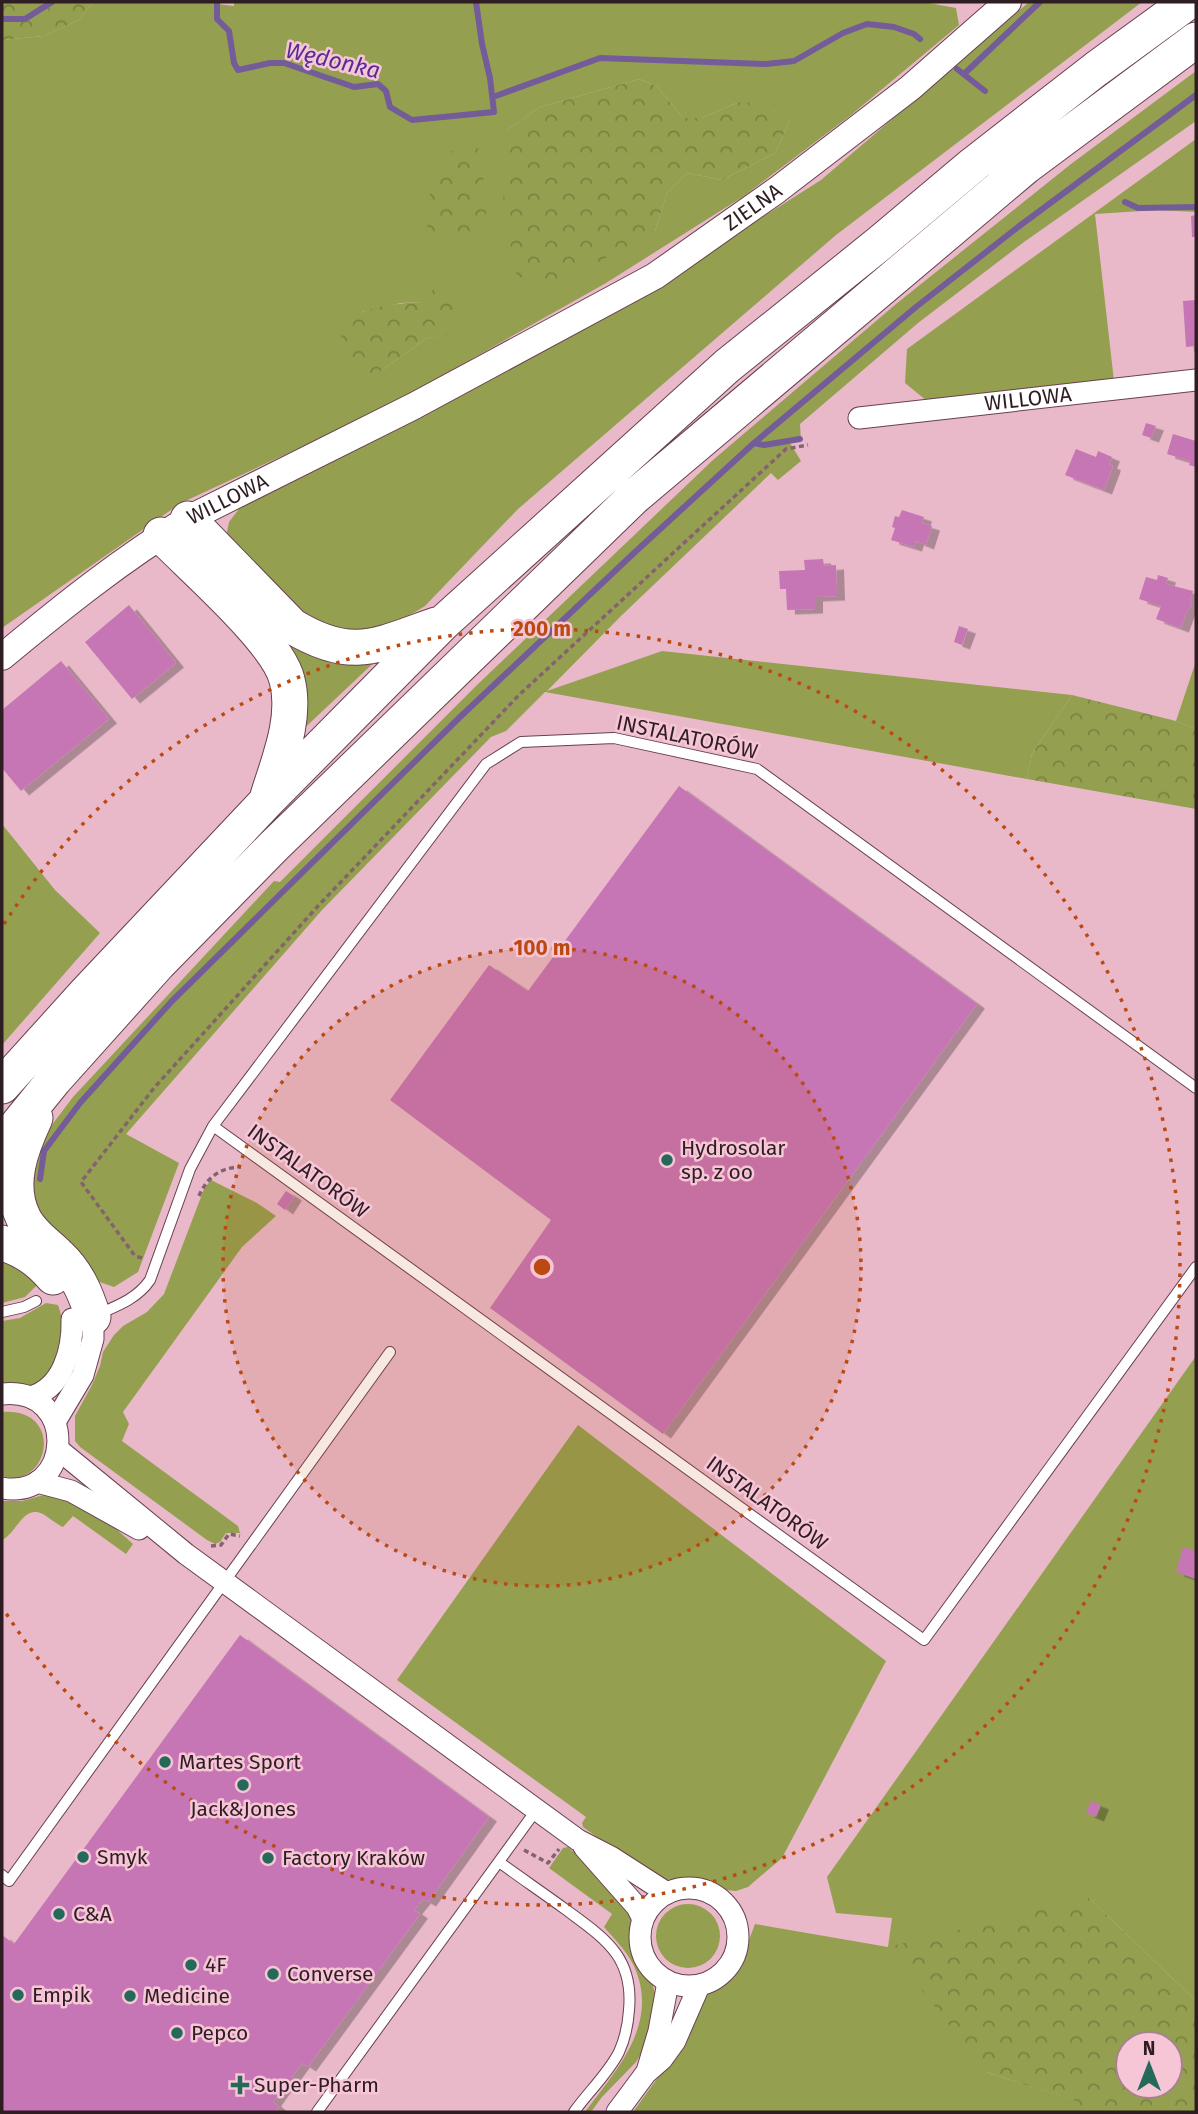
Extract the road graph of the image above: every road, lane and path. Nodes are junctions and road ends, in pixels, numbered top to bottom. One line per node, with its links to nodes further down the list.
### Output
1 (1008, 2): 4 (street, ZIELNA)
2 (1188, 2): 9 (highway)
3 (1196, 40): 12 (highway)
4 (475, 374): 8 (street, WILLOWA)
5 (1196, 380): 6 (street, WILLOWA)
6 (859, 418)
7 (808, 445): 20 (path)
8 (174, 527): 9 (highway); 10 (street, WILLOWA); 11 (highway)
9 (443, 623): 11 (highway)
10 (2, 657)
11 (266, 802): 13 (highway)
12 (54, 1080): 16 (highway); 24 (highway)
13 (2, 1086)
14 (1196, 1088): 15 (lane, INSTALATORÓW)
15 (213, 1126): 21 (lane, INSTALATORÓW); 24 (lane, INSTALATORÓW)
16 (2, 1144)
17 (243, 1168): 18 (path)
18 (198, 1199)
19 (2, 1243): 24 (highway)
20 (144, 1259)
21 (1196, 1267)
22 (36, 1301): 23 (lane)
23 (2, 1311)
24 (83, 1318): 27 (street); 28 (street)
25 (390, 1352): 35 (lane)
26 (2, 1394): 27 (street)
27 (30, 1397): 28 (street)
28 (55, 1422): 29 (street)
29 (59, 1450): 30 (street); 34 (street)
30 (37, 1482): 31 (street); 34 (street)
31 (2, 1488)
32 (242, 1537): 33 (path)
33 (210, 1546)
34 (186, 1554): 35 (street)
35 (225, 1582): 36 (street); 40 (lane)
36 (537, 1809): 37 (street); 39 (lane)
37 (571, 1841): 38 (path); 41 (street); 42 (street)
38 (521, 1848)
39 (499, 1862): 46 (lane); 47 (lane)
40 (2, 1875)
41 (667, 1893): 42 (street); 44 (street)
42 (643, 1919): 43 (street)
43 (668, 1982): 44 (street); 45 (street)
44 (699, 1986): 45 (street)
45 (646, 2073): 48 (street)
46 (317, 2112)
47 (574, 2112)
48 (617, 2112)

